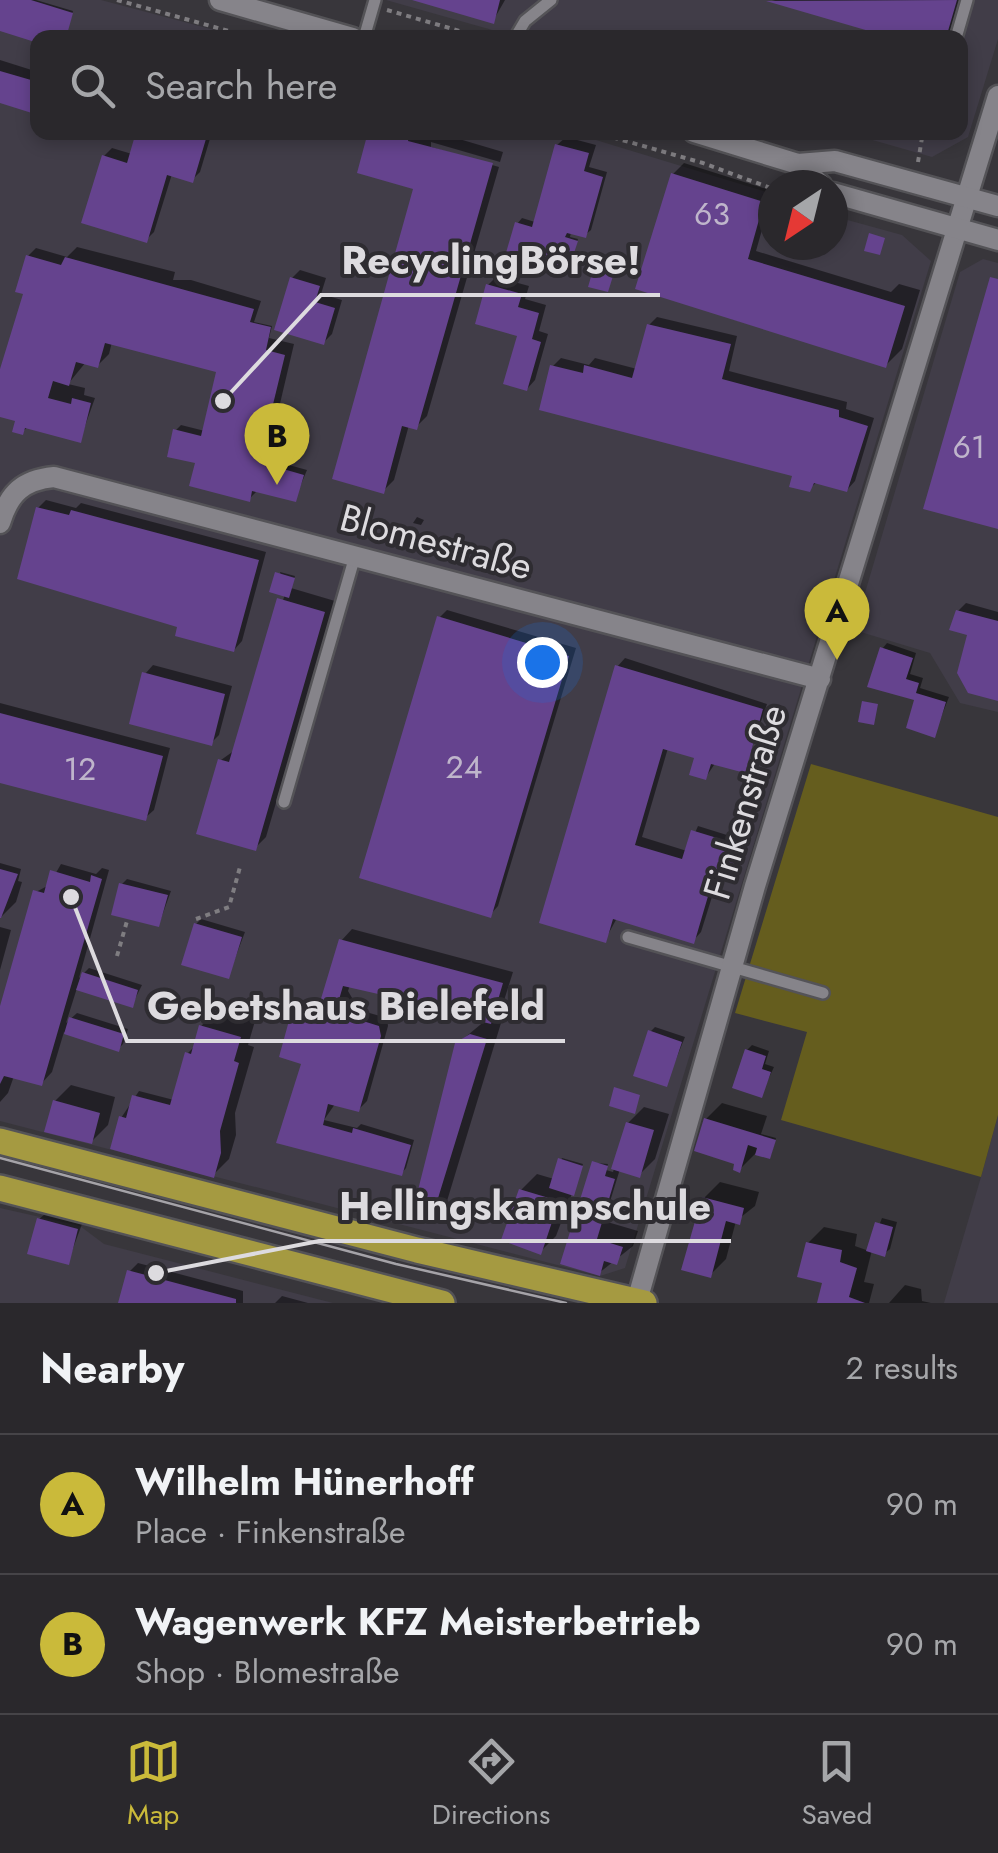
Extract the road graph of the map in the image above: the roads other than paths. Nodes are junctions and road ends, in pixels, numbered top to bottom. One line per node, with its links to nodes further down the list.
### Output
1 (220, 0): 5 (street)
2 (551, 0): 7 (lane)
3 (967, 0): 8 (lane)
4 (374, 3): 6 (lane)
5 (326, 30)
6 (366, 30)
7 (520, 30)
8 (958, 30)
9 (998, 96): 14 (street, Finkenstraße)
10 (720, 140): 11 (street)
11 (798, 164): 12 (street); 14 (street)
12 (805, 170)
13 (848, 196): 16 (street)
14 (966, 197): 15 (street); 16 (street, Finkenstraße)
15 (998, 206)
16 (956, 228): 17 (street); 20 (street, Finkenstraße)
17 (998, 240)
18 (0, 523): 19 (street, Blomestraße)
19 (355, 556): 20 (street, Blomestraße); 21 (lane)
20 (820, 680): 23 (street, Finkenstraße)
21 (284, 802)
22 (628, 938): 23 (lane)
23 (731, 966): 24 (lane); 28 (street, Finkenstraße)
24 (823, 993)
25 (0, 1141): 28 (main road)
26 (0, 1188): 27 (main road)
27 (395, 1297): 29 (main road)
28 (639, 1302)
29 (442, 1303)

